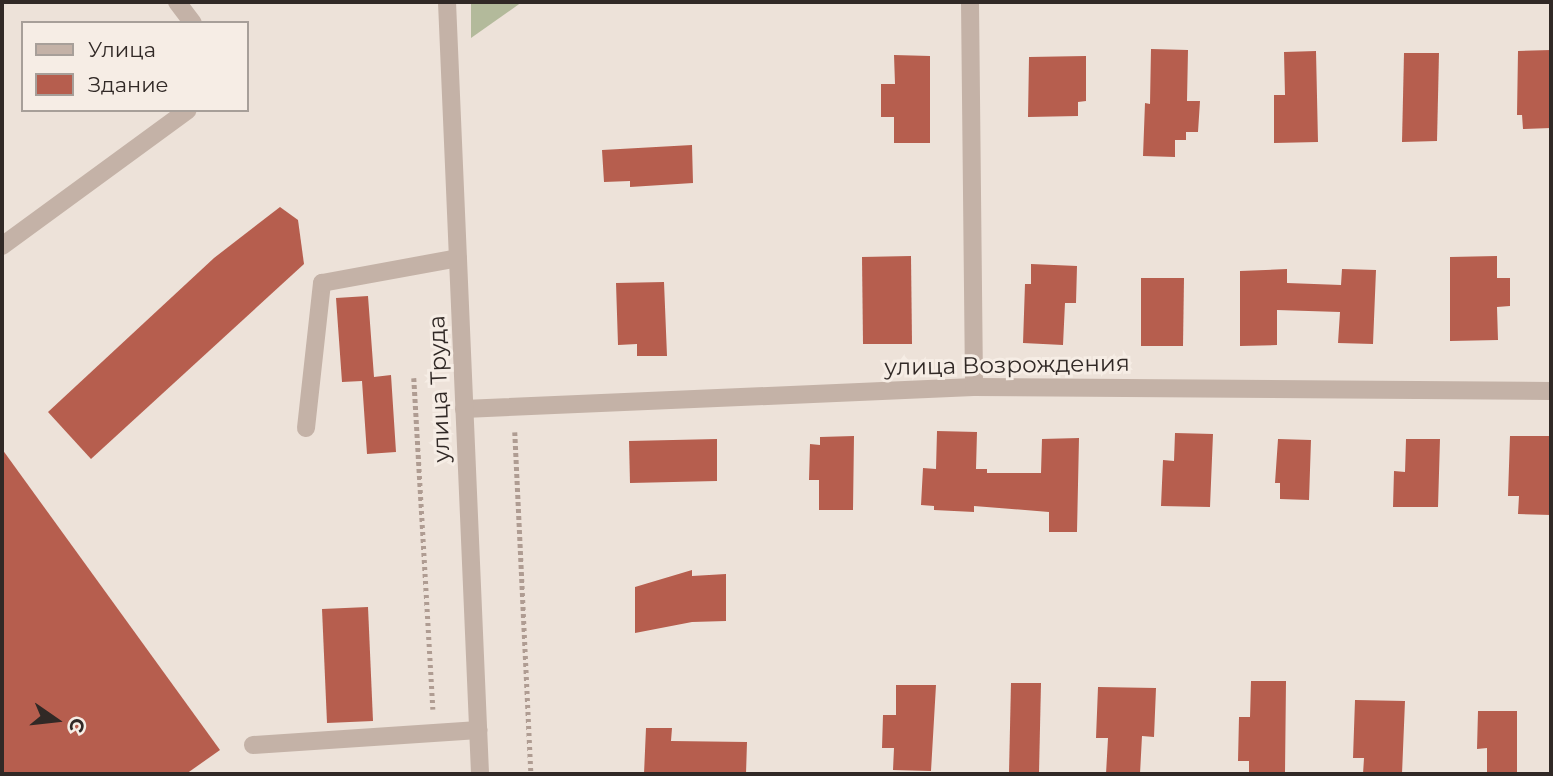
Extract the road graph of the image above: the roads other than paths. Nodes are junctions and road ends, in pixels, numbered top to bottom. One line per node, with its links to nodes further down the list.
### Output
1 (177, 2): 4 (street)
2 (447, 2): 7 (street, улица Труда)
3 (970, 2): 8 (street)
4 (191, 21)
5 (185, 112): 6 (street)
6 (2, 246)
7 (458, 258): 10 (street, улица Труда); 11 (street)
8 (974, 387): 9 (street, улица Возрождения); 10 (street, улица Возрождения)
9 (1551, 391)
10 (464, 409): 12 (street, улица Труда)
11 (306, 428)
12 (479, 730): 13 (street); 14 (street, улица Труда)
13 (253, 745)
14 (480, 774)

